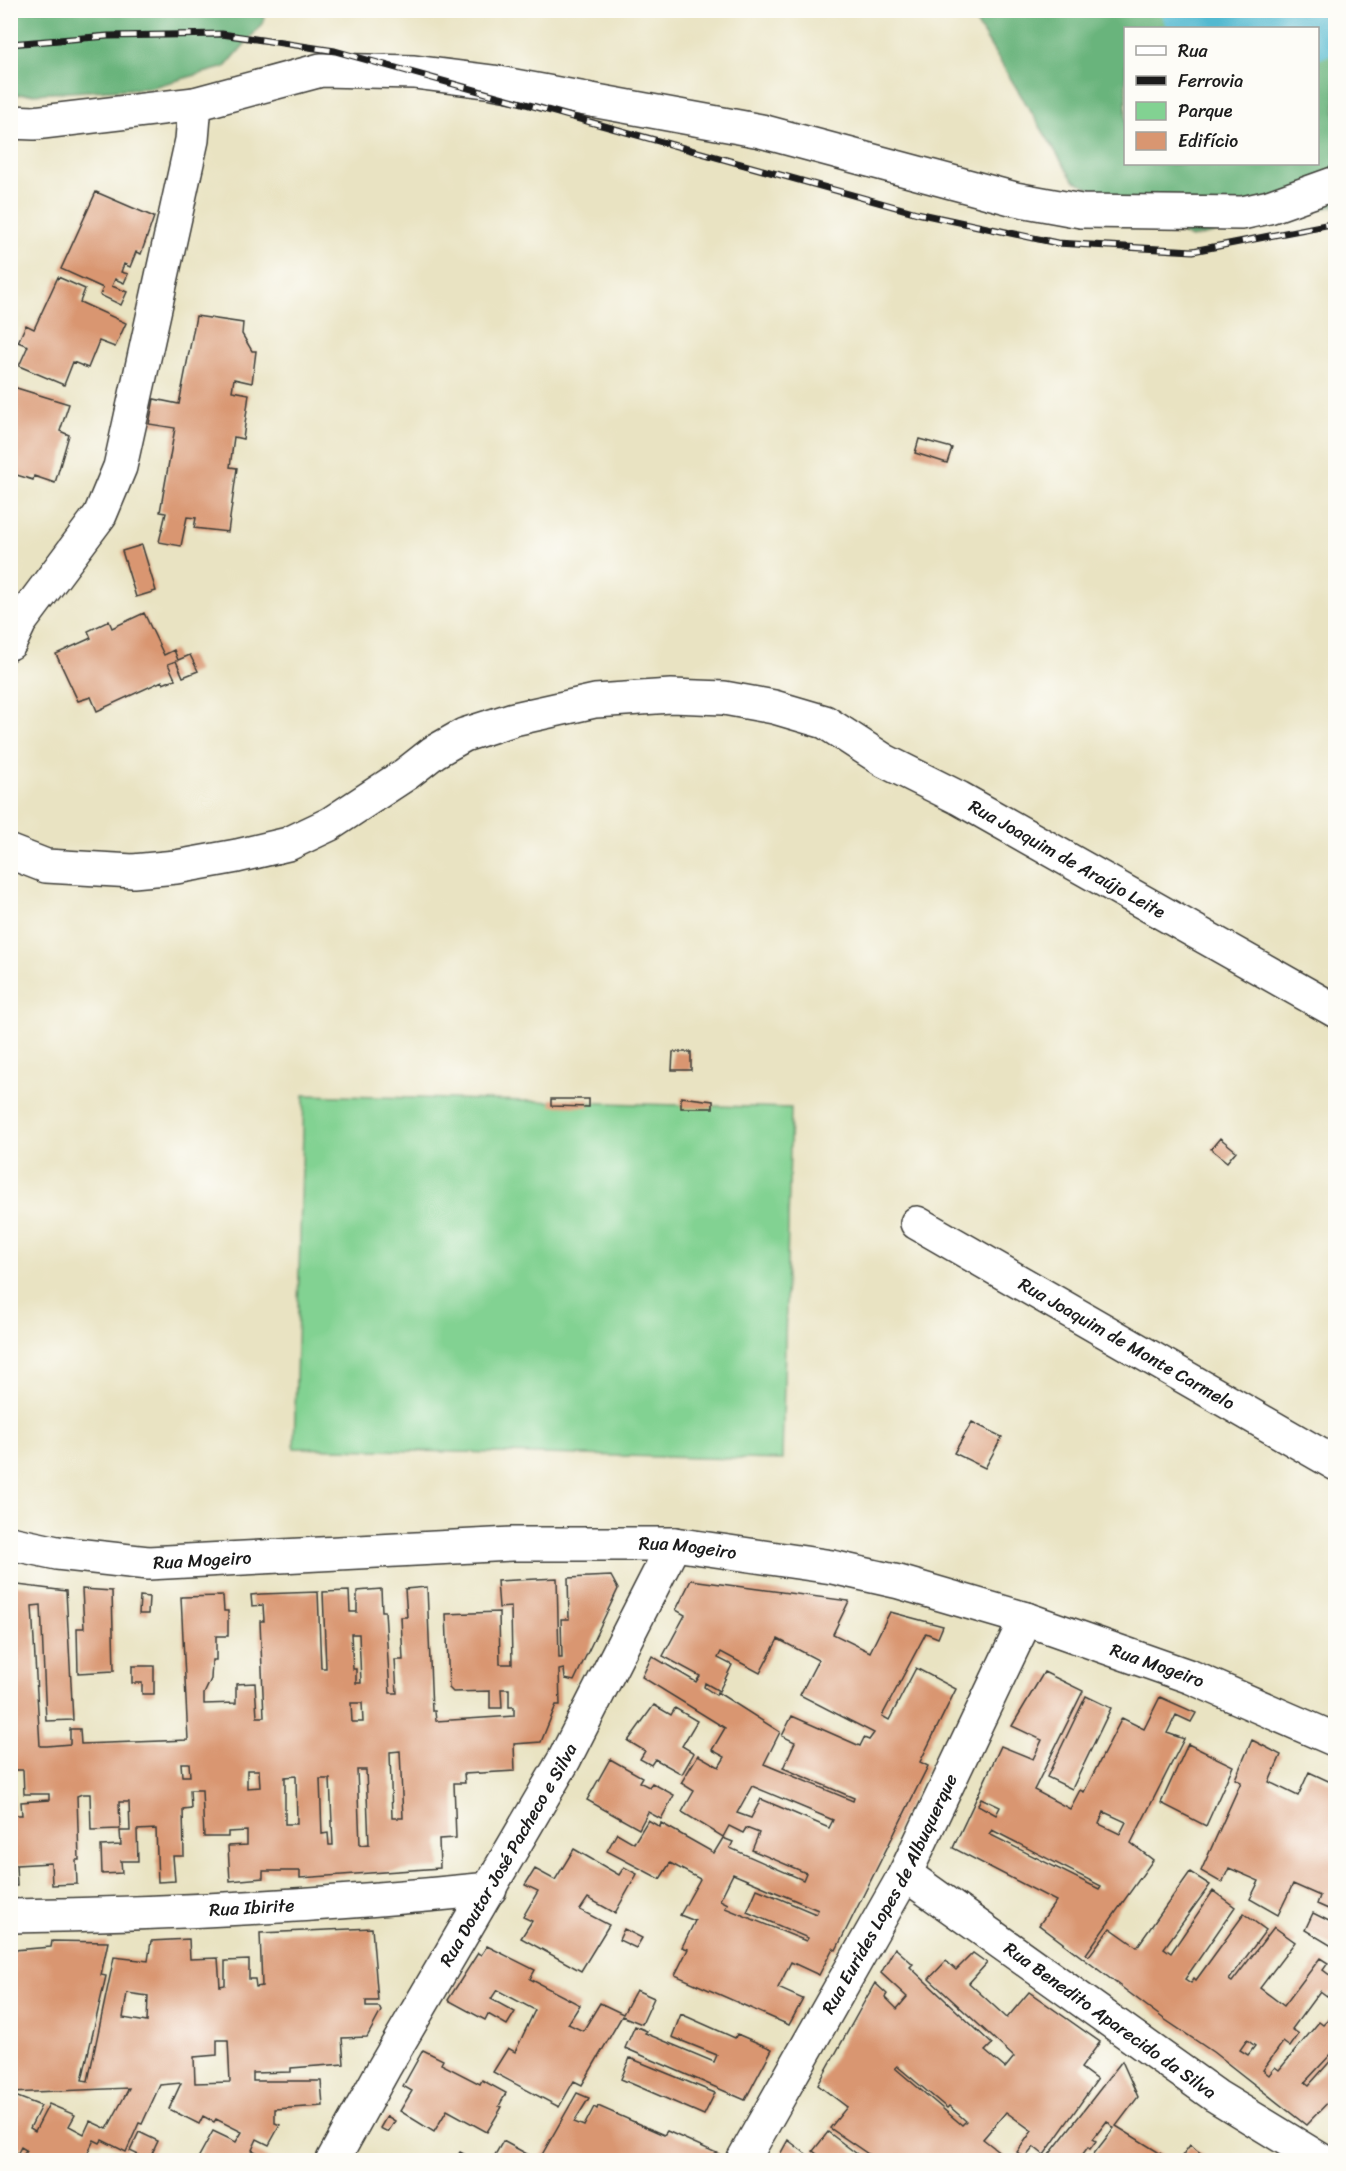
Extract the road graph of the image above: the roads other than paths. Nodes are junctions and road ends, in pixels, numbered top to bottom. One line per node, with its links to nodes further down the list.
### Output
1 (195, 104): 2 (street); 3 (street); 4 (street)
2 (10, 122)
3 (1335, 183)
4 (10, 643)
5 (10, 852): 6 (street, Rua Joaquim de Araújo Leite)
6 (1335, 1011)
7 (917, 1223): 8 (street, Rua Joaquim de Monte Carmelo)
8 (1335, 1464)
9 (10, 1543): 10 (street, Rua Mogeiro)
10 (674, 1544): 11 (street, Rua Mogeiro); 14 (street, Rua Doutor José Pacheco e Silva)
11 (1026, 1619): 12 (street, Rua Mogeiro); 13 (street, Rua Eurides Lopes de Albuquerque)
12 (1335, 1740)
13 (905, 1874): 17 (street, Rua Eurides Lopes de Albuquerque); 18 (street, Rua Benedito Aparecido da Silva)
14 (490, 1889): 15 (street, Rua Ibirite); 16 (street, Rua Doutor José Pacheco e Silva)
15 (10, 1916)
16 (333, 2160)
17 (743, 2160)
18 (1321, 2160)

